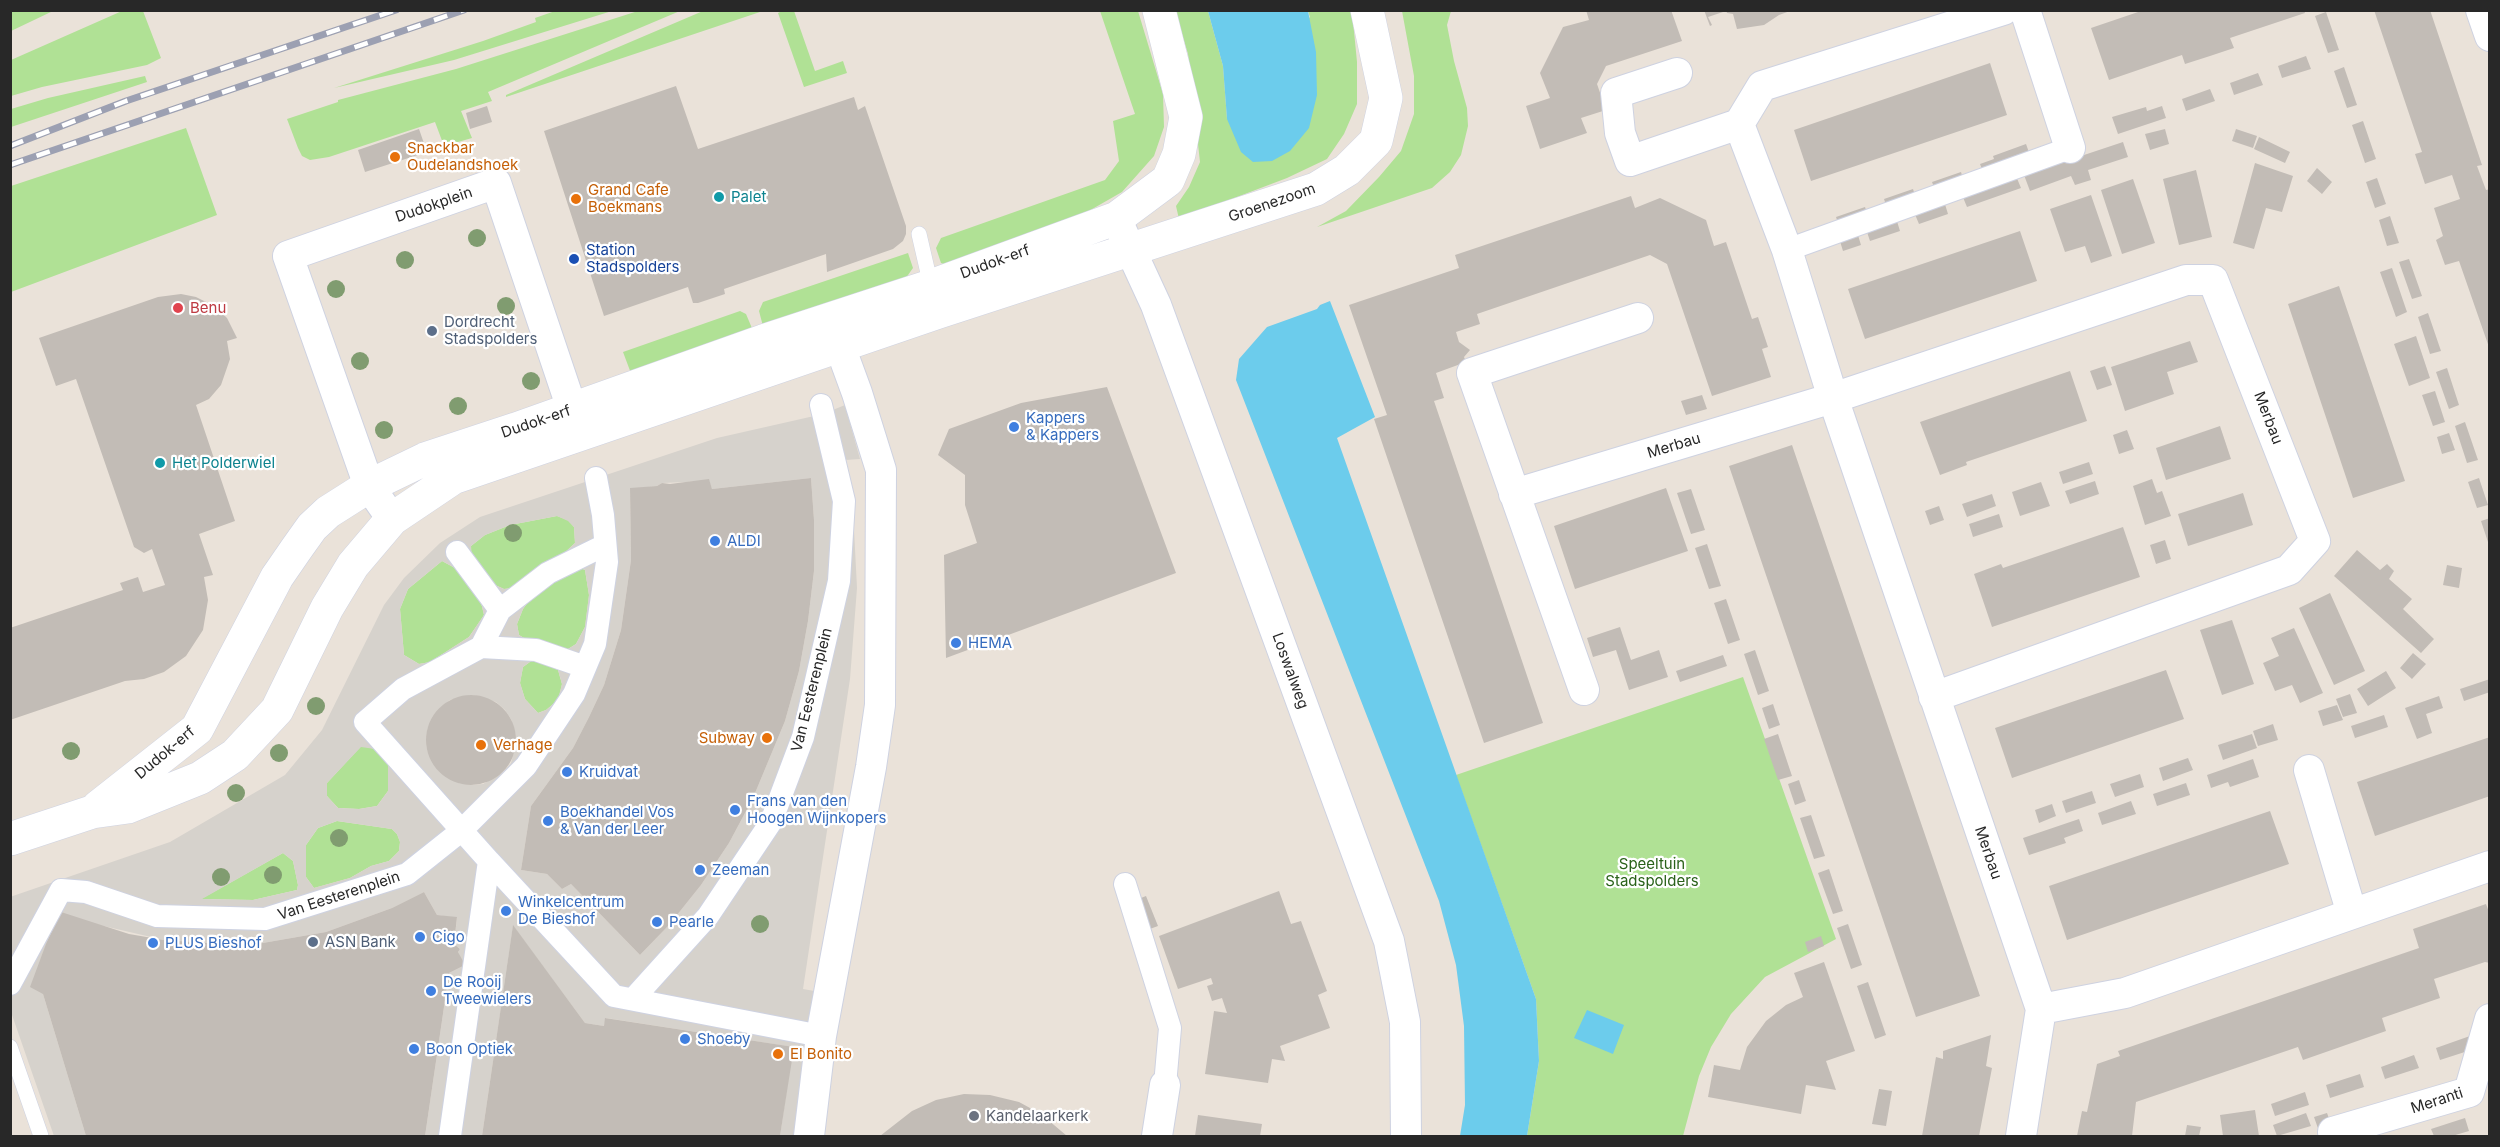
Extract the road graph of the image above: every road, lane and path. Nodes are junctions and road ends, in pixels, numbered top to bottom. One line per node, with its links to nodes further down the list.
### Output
1 (1160, 10): 10 (street)
2 (1367, 10): 13 (street, Groenezoom)
3 (2003, 10): 8 (street)
4 (2025, 10): 9 (street)
5 (2481, 10): 6 (street)
6 (2490, 36)
7 (1677, 74): 8 (street)
8 (1739, 124): 12 (street, Merbau)
9 (2070, 148): 12 (street)
10 (1117, 218): 13 (street, Loswalweg); 14 (street, Dudok-erf)
11 (920, 234): 14 (lane)
12 (1787, 250): 17 (street, Merbau)
13 (1130, 251): 16 (street, Dudok-erf); 52 (street, Loswalweg)
14 (931, 286): 16 (street, Dudok-erf)
15 (1638, 318): 23 (street)
16 (835, 332): 19 (street, Dudok-erf); 20 (street, Dudok-erf); 44 (street)
17 (1833, 398): 23 (street, Merbau); 31 (street, Merbau); 31 (street, Merbau)
18 (821, 405): 41 (street, Van Eesterenplein)
19 (572, 409): 20 (street); 22 (street, Dudok-erf); 22 (street, Dudokplein)
20 (565, 440): 24 (street, Dudok-erf)
21 (596, 478): 25 (street, Van Eesterenplein)
22 (369, 486): 24 (street, Dudokplein); 33 (street, Dudok-erf)
23 (1514, 494): 30 (street)
24 (392, 519): 33 (street, Dudok-erf)
25 (605, 545): 27 (street); 29 (street, Van Eesterenplein)
26 (457, 552): 27 (street)
27 (500, 610): 28 (street)
28 (481, 647): 29 (street); 34 (street)
29 (585, 667): 34 (street, Van Eesterenplein)
30 (1584, 690)
31 (1934, 698): 42 (street, Merbau)
32 (2309, 770): 39 (street)
33 (92, 812): 35 (street, Dudok-erf)
34 (461, 831): 36 (street); 40 (street, Van Eesterenplein)
35 (10, 839)
36 (489, 861): 41 (street); 49 (street)
37 (2488, 870): 39 (street)
38 (1125, 884): 46 (street)
39 (2352, 914): 42 (street)
40 (10, 984)
41 (633, 999): 44 (street)
42 (2041, 1009): 53 (street, Merbau)
43 (2490, 1019): 47 (street, Meranti)
44 (821, 1036): 50 (street)
45 (10, 1047): 48 (lane)
46 (1165, 1085): 51 (street)
47 (2333, 1132)
48 (41, 1137)
49 (450, 1137)
50 (809, 1137)
51 (1157, 1137)
52 (1406, 1137)
53 (2021, 1137)

